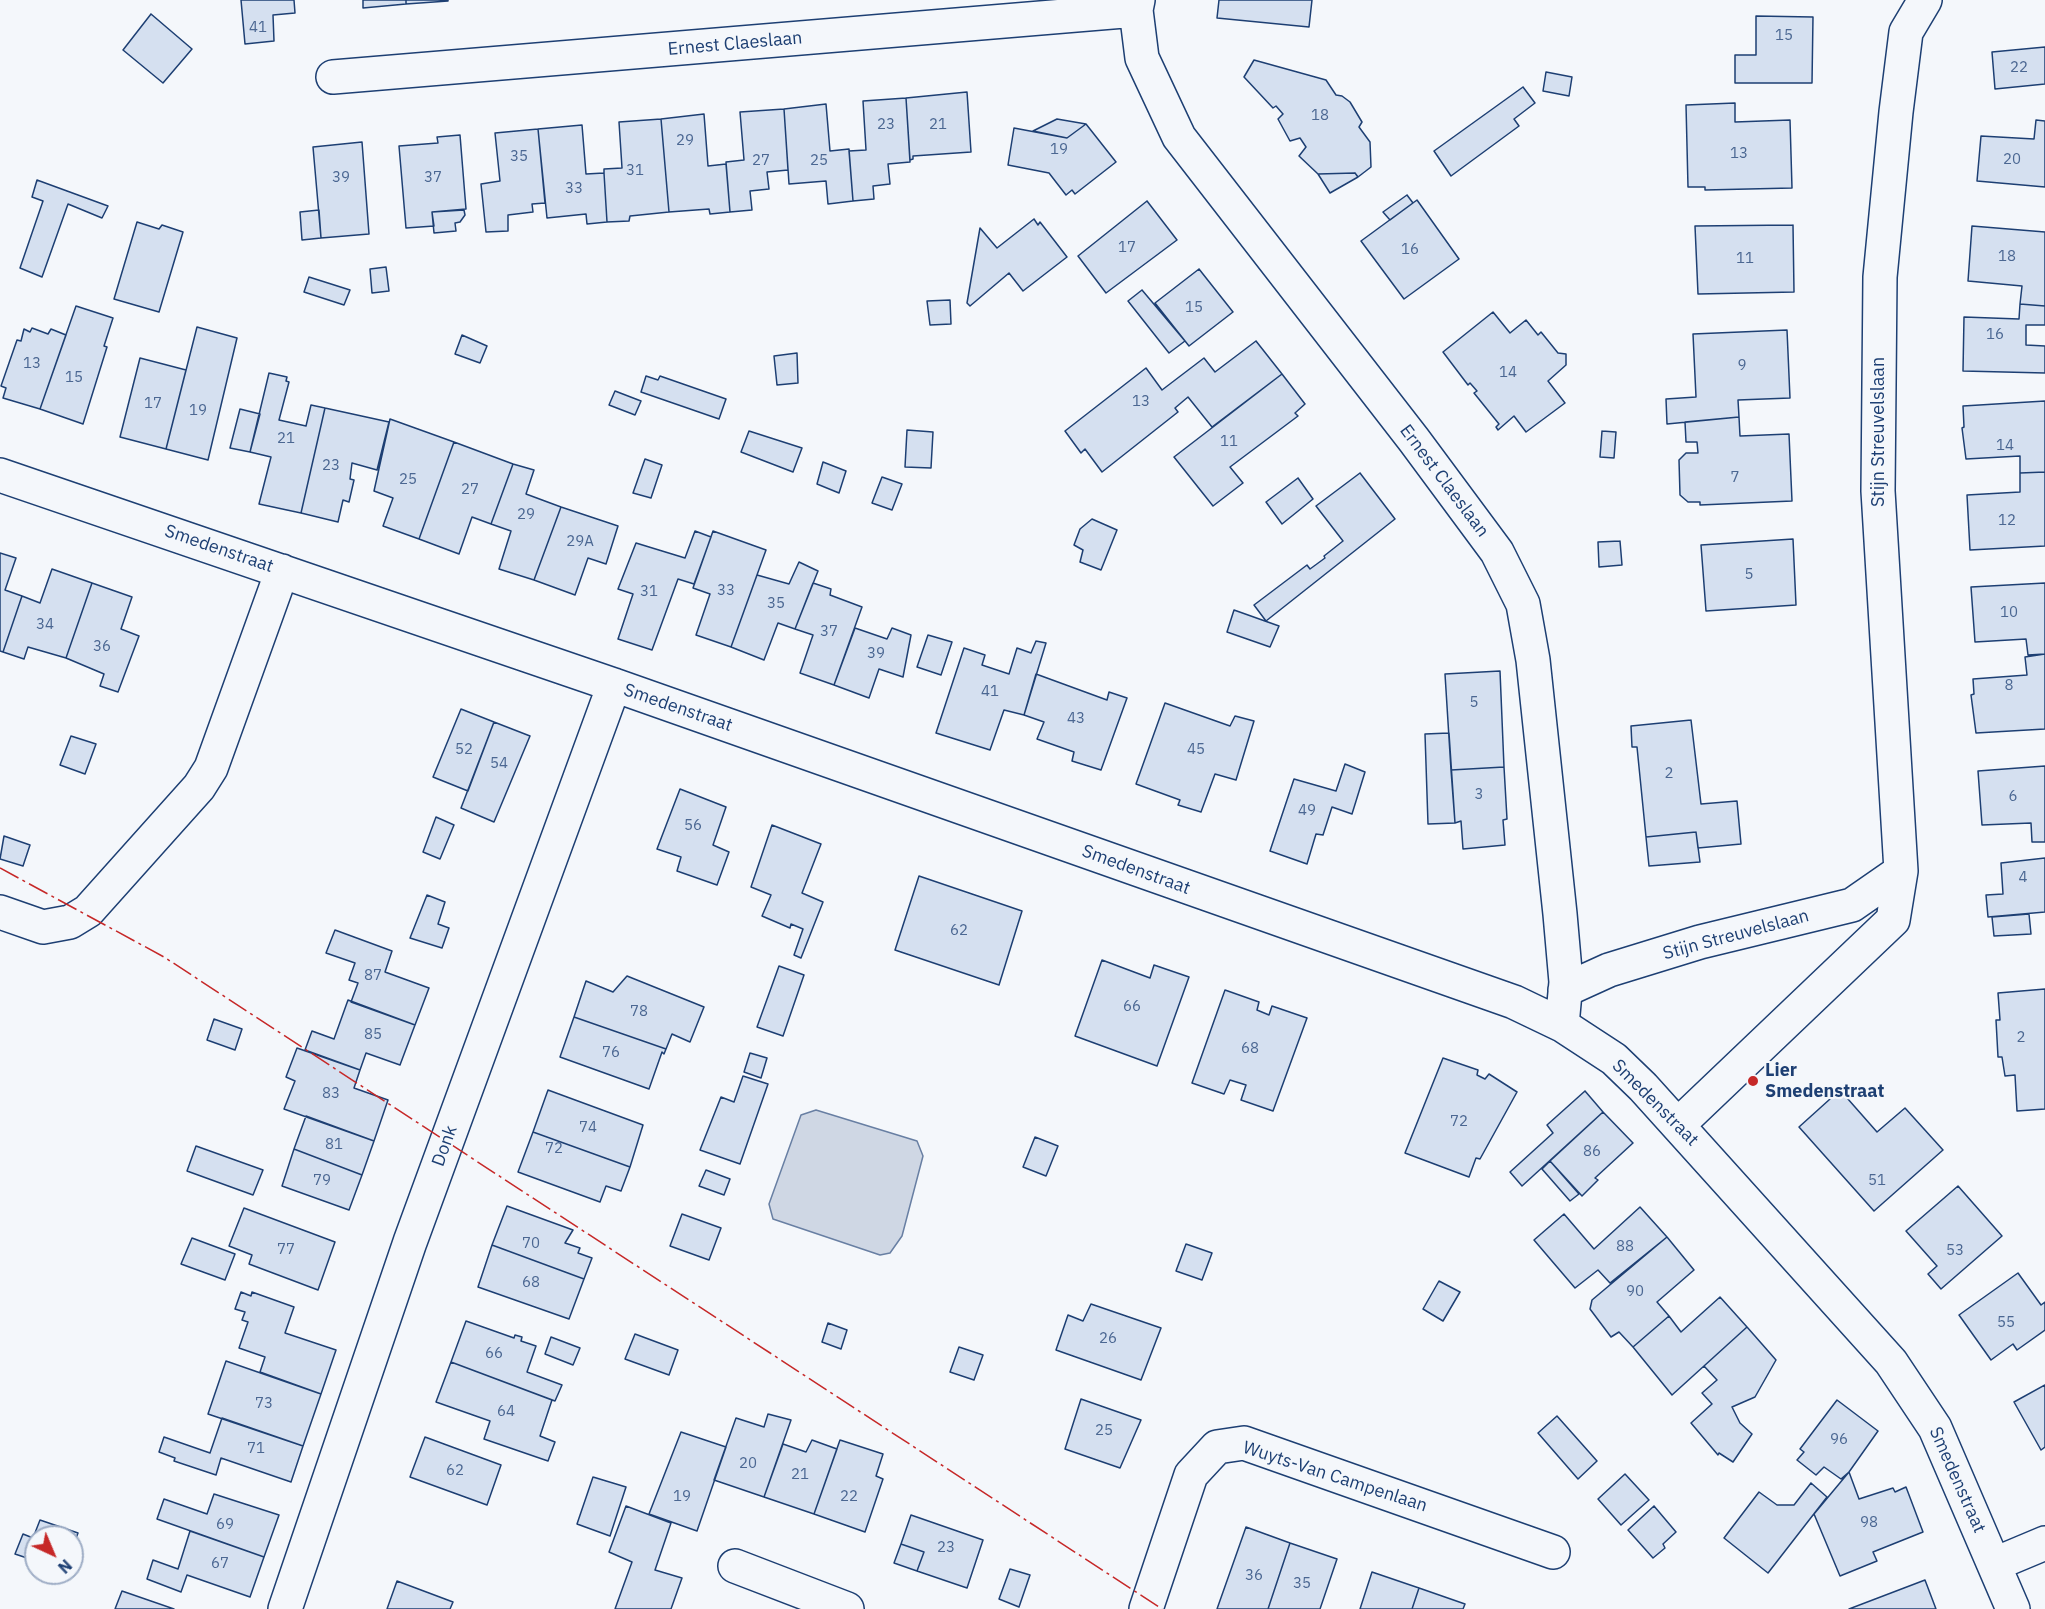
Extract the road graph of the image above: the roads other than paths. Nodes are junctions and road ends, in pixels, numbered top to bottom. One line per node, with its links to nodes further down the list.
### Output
1 (1925, 0): 7 (street, Stijn Streuvelslaan)
2 (1137, 5): 3 (street, Ernest Claeslaan); 9 (street, Ernest Claeslaan)
3 (333, 77)
4 (0, 475): 5 (street, Smedenstraat)
5 (282, 571): 6 (street, Smedenstraat); 8 (street)
6 (614, 685): 10 (street, Smedenstraat); 16 (street, Donk)
7 (1901, 871): 9 (street, Stijn Streuvelslaan); 11 (street, Stijn Streuvelslaan)
8 (0, 912)
9 (1565, 990): 10 (street, Ernest Claeslaan)
10 (1562, 1025): 11 (street, Smedenstraat)
11 (1679, 1124): 14 (street, Smedenstraat)
12 (2045, 1544): 14 (street)
13 (1553, 1552): 18 (street, Wuyts-Van Campenlaan)
14 (1995, 1564): 19 (street, Smedenstraat)
15 (735, 1566): 17 (street)
16 (285, 1609)
17 (847, 1609)
18 (1146, 1609)
19 (2013, 1609)

